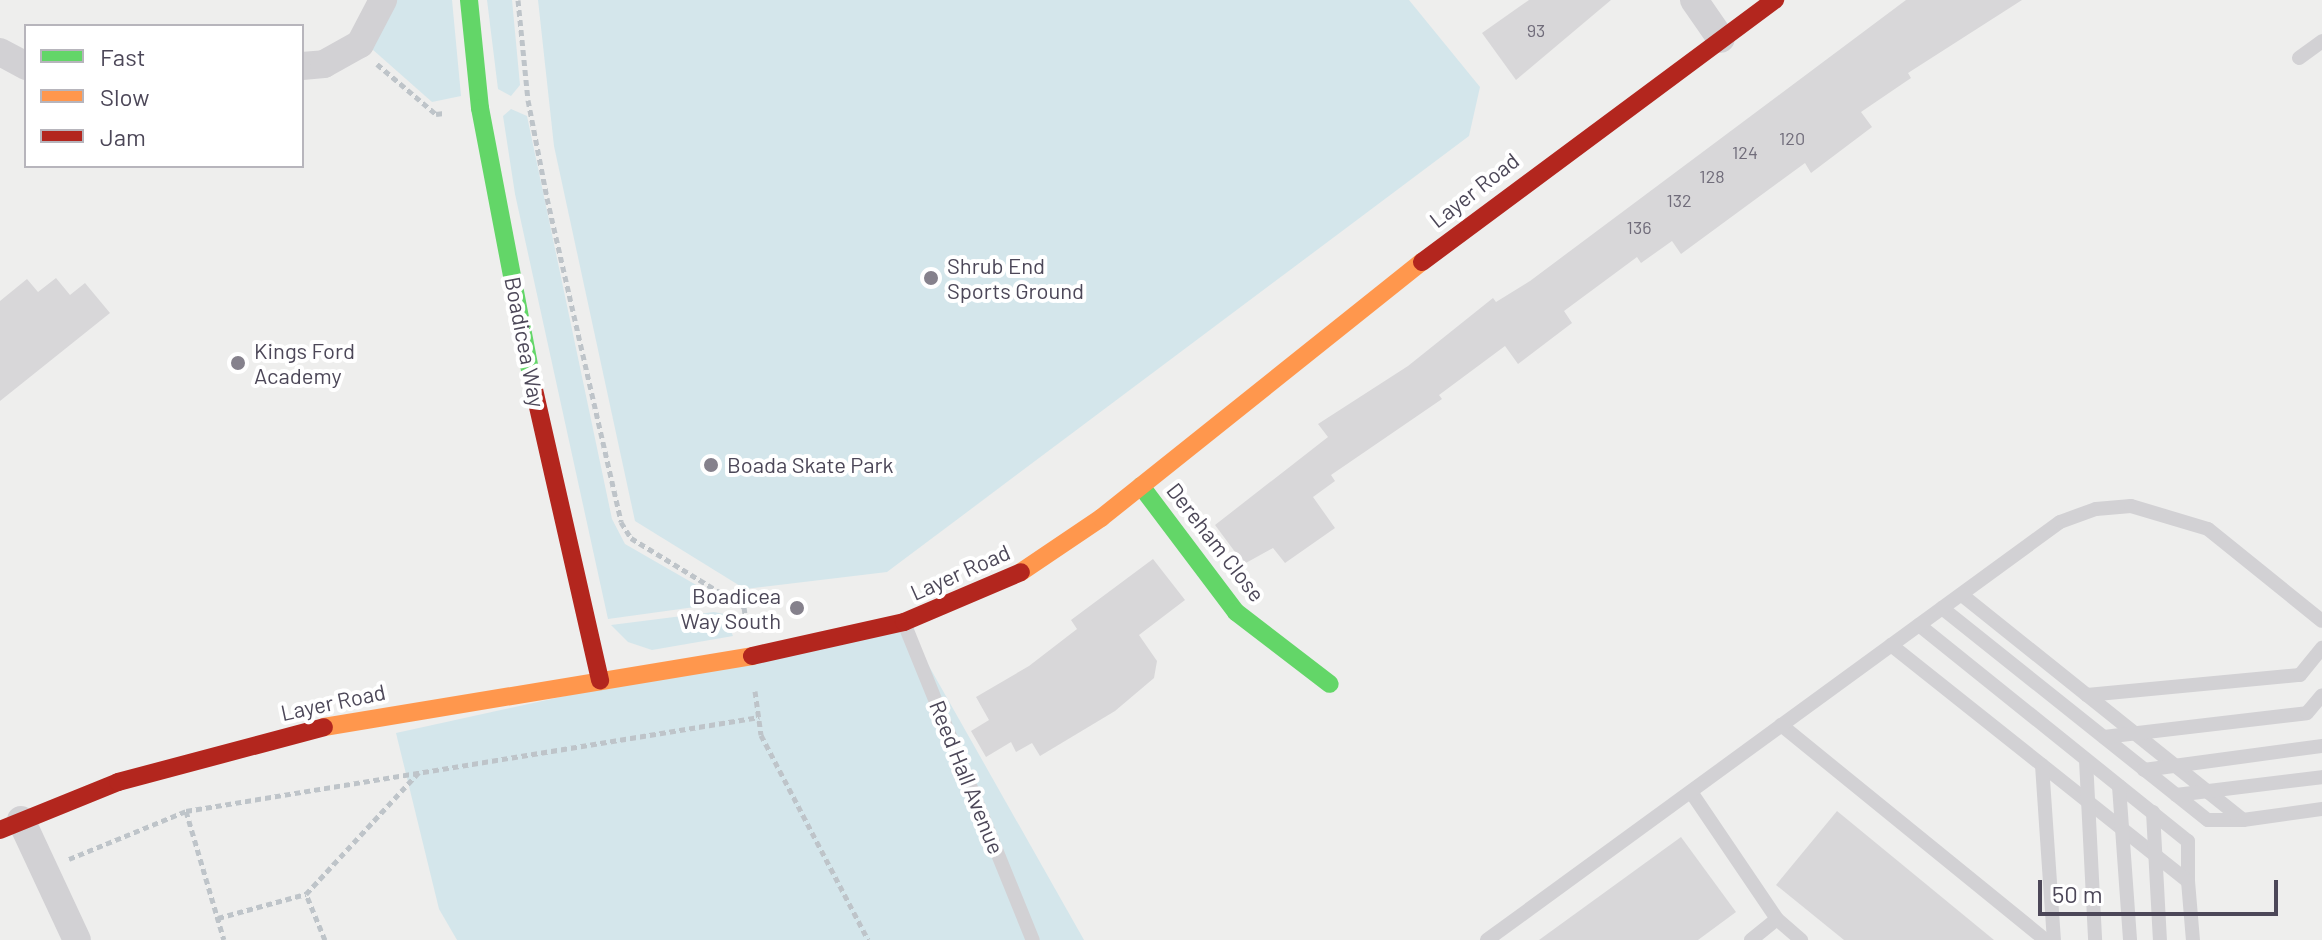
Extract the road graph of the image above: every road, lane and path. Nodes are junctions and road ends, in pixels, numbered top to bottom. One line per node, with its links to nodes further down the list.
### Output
1 (383, 0): 8 (street)
2 (469, 0): 14 (main road, Boadicea Way)
3 (518, 0): 13 (path)
4 (1694, 0): 6 (street)
5 (1775, 0): 6 (main road, Layer Road)
6 (1721, 39): 15 (main road, Layer Road)
7 (2322, 41): 10 (lane)
8 (360, 44): 12 (street); 14 (path)
9 (0, 52): 11 (street)
10 (2299, 58)
11 (24, 65)
12 (304, 66)
13 (528, 100): 14 (path); 23 (path)
14 (480, 108): 24 (main road, Boadicea Way)
15 (1141, 486): 19 (main road, Layer Road); 25 (main road, Dereham Close)
16 (1962, 595): 17 (lane); 18 (lane); 26 (lane)
17 (1942, 608): 20 (lane); 31 (lane)
18 (2322, 621)
19 (904, 622): 23 (main road, Layer Road); 56 (lane, Reed Hall Avenue)
20 (1919, 625): 21 (lane); 33 (lane)
21 (1891, 645): 29 (lane); 34 (lane)
22 (2322, 648): 26 (lane)
23 (750, 656): 24 (main road, Layer Road); 28 (path)
24 (600, 680): 48 (main road, Layer Road)
25 (1330, 684)
26 (2087, 695): 30 (lane)
27 (2322, 695): 30 (lane)
28 (759, 717): 37 (path); 60 (path)
29 (1781, 725): 41 (lane); 64 (lane)
30 (2136, 734): 31 (lane); 35 (lane)
31 (2104, 737): 36 (lane)
32 (2322, 746): 35 (lane)
33 (2086, 760): 39 (lane); 43 (lane)
34 (2042, 765): 43 (lane); 65 (lane)
35 (2175, 765): 36 (lane); 40 (lane)
36 (2144, 770): 42 (lane)
37 (420, 771): 45 (path); 53 (path)
38 (2322, 777): 40 (lane)
39 (2119, 786): 46 (lane); 49 (lane)
40 (2206, 790): 42 (lane); 47 (lane)
41 (1691, 792): 55 (lane); 61 (lane)
42 (2176, 795): 47 (lane)
43 (2086, 800): 49 (lane); 66 (lane)
44 (2322, 809): 47 (lane)
45 (186, 811): 51 (path); 54 (path)
46 (2153, 812): 50 (lane); 52 (lane)
47 (2243, 820)
48 (10, 825): 51 (street)
49 (2120, 827): 50 (lane); 67 (lane)
50 (2152, 852): 52 (lane); 68 (lane)
51 (42, 870): 57 (street)
52 (2188, 881): 69 (lane)
53 (306, 894): 54 (path); 59 (path)
54 (218, 918): 58 (path)
55 (1777, 919): 62 (lane); 63 (lane)
56 (1031, 936)
57 (77, 940)
58 (224, 940)
59 (325, 940)
60 (868, 940)
61 (1487, 940)
62 (1751, 940)
63 (1801, 940)
64 (2046, 940)
65 (2054, 940)
66 (2095, 940)
67 (2130, 940)
68 (2160, 940)
69 (2193, 940)

